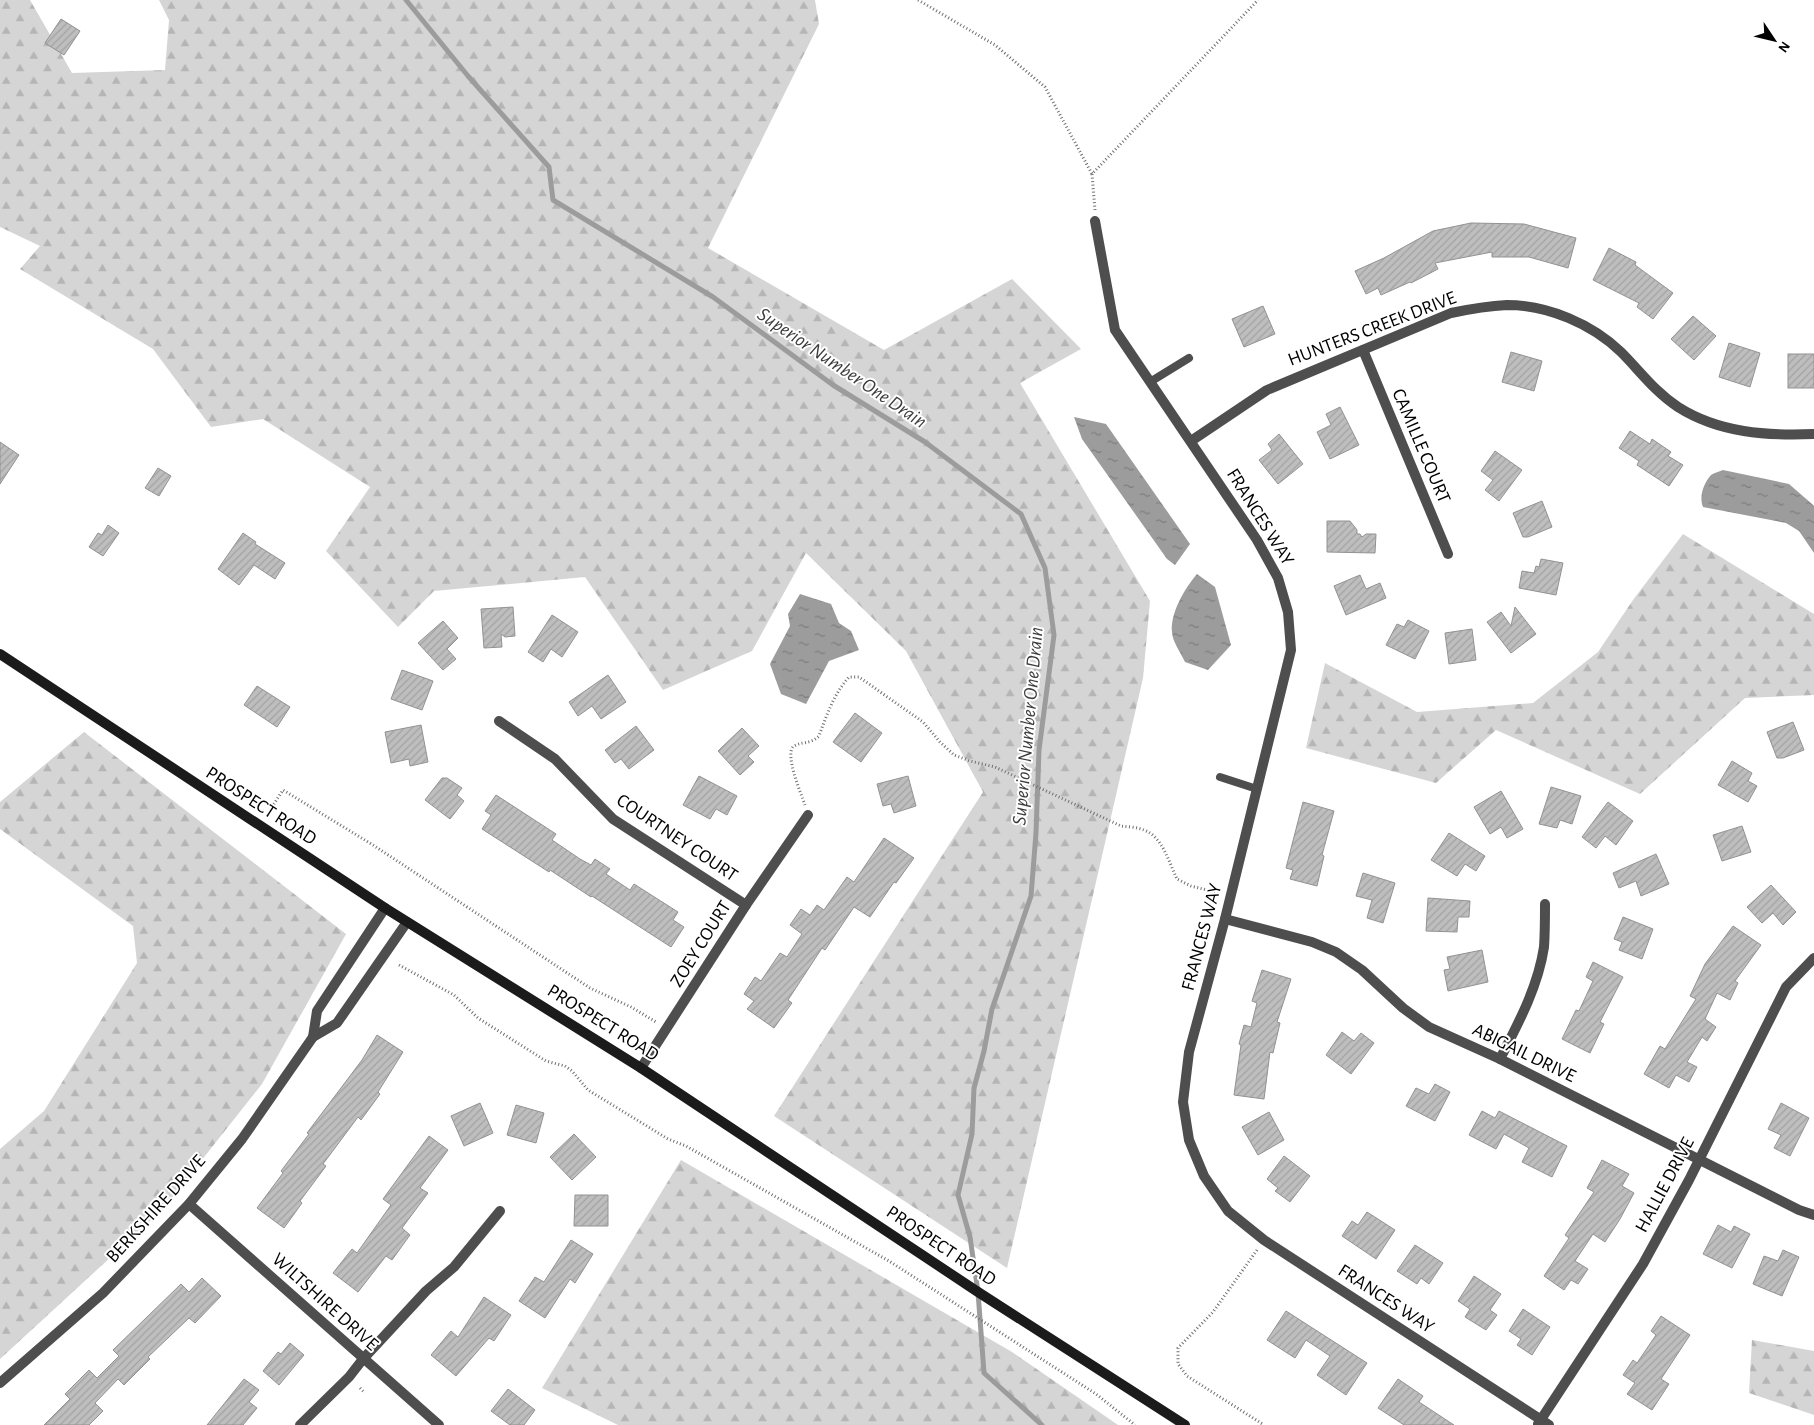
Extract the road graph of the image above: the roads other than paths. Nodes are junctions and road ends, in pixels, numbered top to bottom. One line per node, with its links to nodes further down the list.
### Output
1 (1096, 221): 4 (street, FRANCES WAY)
2 (1363, 350): 5 (street, HUNTERS CREEK DRIVE); 6 (street, HUNTERS CREEK DRIVE); 7 (street, CAMILLE COURT)
3 (1189, 358): 4 (lane)
4 (1150, 382): 6 (street, FRANCES WAY)
5 (1814, 434)
6 (1191, 441): 11 (street, FRANCES WAY)
7 (1448, 554)
8 (0, 654): 15 (main road, PROSPECT ROAD)
9 (499, 721): 14 (street, COURTNEY COURT)
10 (1220, 777): 11 (lane)
11 (1257, 789): 16 (street, FRANCES WAY)
12 (808, 816): 14 (street, ZOEY COURT)
13 (1545, 904): 20 (street)
14 (746, 906): 21 (street, ZOEY COURT)
15 (385, 908): 17 (main road, PROSPECT ROAD); 19 (street, BERKSHIRE DRIVE)
16 (1225, 919): 20 (street, ABIGAIL DRIVE); 28 (street, FRANCES WAY)
17 (407, 922): 19 (street, BERKSHIRE DRIVE); 21 (main road, PROSPECT ROAD)
18 (1814, 958): 22 (street, HALLIE DRIVE)
19 (313, 1037): 23 (street, BERKSHIRE DRIVE)
20 (1500, 1059): 22 (street, ABIGAIL DRIVE)
21 (641, 1068): 31 (main road, PROSPECT ROAD)
22 (1699, 1160): 25 (street, ABIGAIL DRIVE); 28 (street, HALLIE DRIVE)
23 (188, 1204): 26 (street, WILTSHIRE DRIVE); 27 (street, BERKSHIRE DRIVE)
24 (500, 1211): 26 (street)
25 (1814, 1215)
26 (363, 1359): 29 (street); 30 (street, WILTSHIRE DRIVE)
27 (0, 1383)
28 (1543, 1423)
29 (300, 1425)
30 (438, 1425)
31 (1185, 1425)

